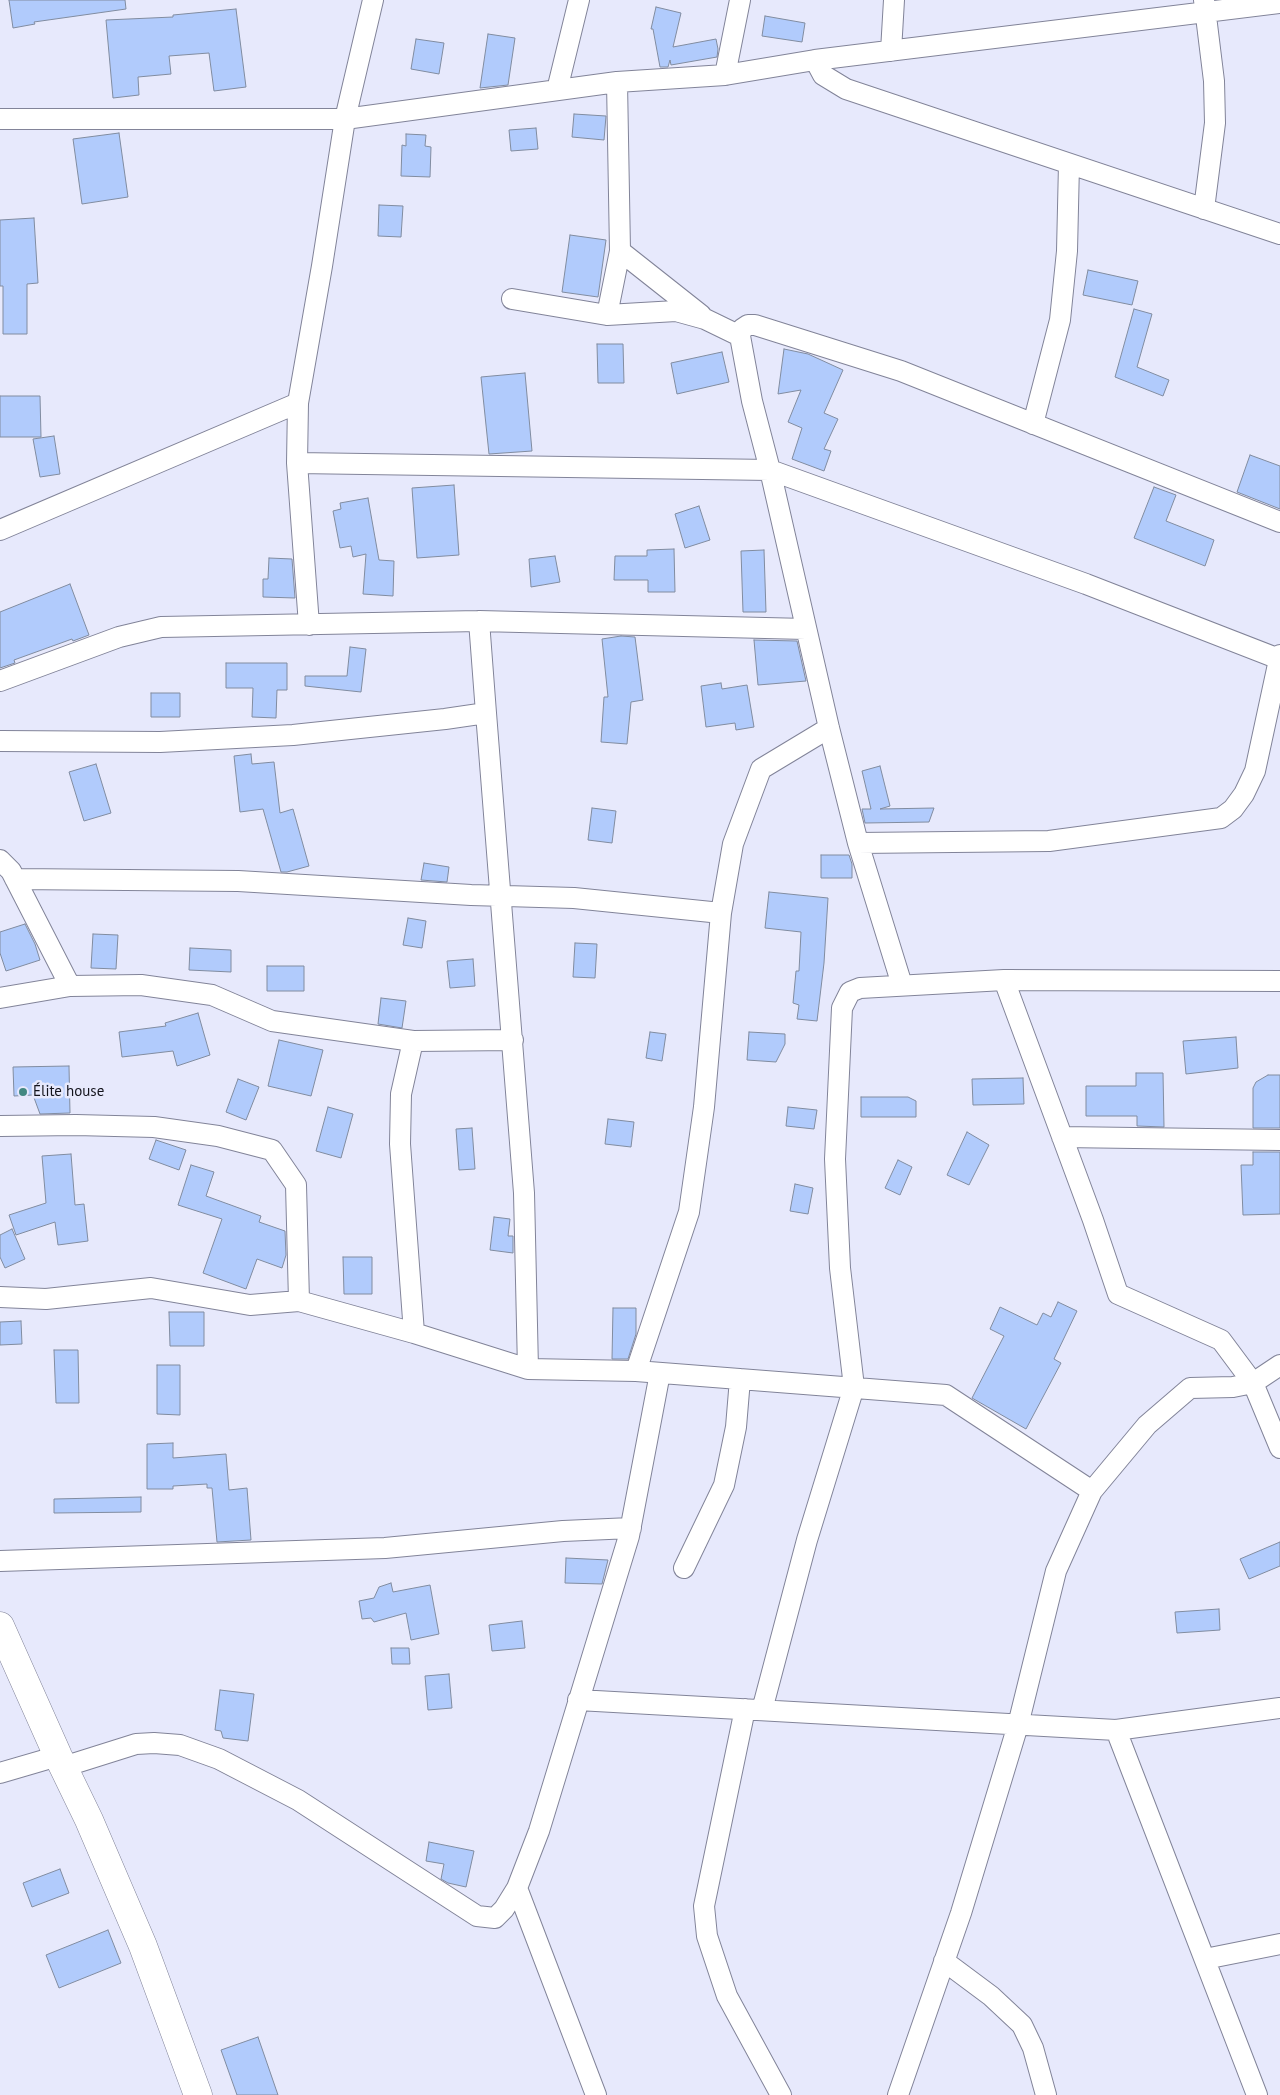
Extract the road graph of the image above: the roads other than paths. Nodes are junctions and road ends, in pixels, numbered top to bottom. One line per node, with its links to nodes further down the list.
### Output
1 (373, 0): 13 (street)
2 (579, 0): 11 (street)
3 (740, 0): 9 (street)
4 (894, 0): 7 (street)
5 (1280, 3): 6 (street)
6 (1205, 6): 7 (street); 15 (street)
7 (891, 51): 8 (street)
8 (815, 60): 9 (street); 14 (street)
9 (725, 75): 10 (street)
10 (617, 82): 11 (street); 17 (street)
11 (557, 90): 13 (street)
12 (0, 119): 13 (street)
13 (345, 119): 22 (street)
14 (1068, 164): 15 (street); 23 (street)
15 (1204, 208): 16 (street)
16 (1280, 234)
17 (620, 251): 19 (street); 20 (street)
18 (512, 299): 19 (street)
19 (607, 315): 20 (street)
20 (705, 319): 21 (street)
21 (740, 336): 23 (street); 25 (street)
22 (298, 403): 24 (street); 27 (street)
23 (1033, 424): 26 (street)
24 (297, 463): 25 (street); 29 (street)
25 (770, 470): 30 (street); 31 (street)
26 (1280, 522)
27 (0, 530)
28 (479, 621): 29 (street); 30 (street); 33 (street)
29 (309, 626): 32 (street)
30 (806, 628): 34 (street)
31 (1280, 657): 36 (street)
32 (0, 680)
33 (486, 713): 35 (street); 39 (street)
34 (829, 728): 36 (street); 40 (street)
35 (0, 741)
36 (858, 843): 43 (street)
37 (0, 860): 38 (street)
38 (15, 880): 39 (street); 44 (street)
39 (500, 895): 40 (street); 46 (street)
40 (721, 914): 56 (street)
41 (1004, 980): 42 (street); 43 (street); 49 (street)
42 (1280, 981)
43 (902, 985): 60 (street)
44 (70, 986): 45 (street); 47 (street)
45 (0, 998)
46 (513, 1040): 47 (street); 55 (street)
47 (413, 1041): 53 (street)
48 (0, 1126): 52 (street)
49 (1062, 1137): 50 (street); 59 (street)
50 (1280, 1140)
51 (0, 1297): 52 (street)
52 (298, 1301): 53 (street)
53 (414, 1333): 55 (street)
54 (1280, 1365): 59 (street)
55 (528, 1369): 56 (street)
56 (636, 1371): 57 (street)
57 (660, 1373): 58 (street); 63 (street)
58 (740, 1379): 60 (street); 65 (street)
59 (1253, 1383): 61 (street); 62 (street)
60 (854, 1387): 62 (street); 69 (street)
61 (1280, 1448)
62 (1092, 1491): 70 (street)
63 (631, 1528): 64 (street); 67 (street)
64 (0, 1561)
65 (684, 1568)
66 (0, 1626): 72 (main road)
67 (578, 1700): 69 (street); 74 (street)
68 (1280, 1708): 71 (street)
69 (753, 1709): 70 (street); 80 (street)
70 (1018, 1725): 71 (street); 77 (street)
71 (1116, 1730): 76 (street)
72 (61, 1762): 73 (street); 74 (street); 78 (main road)
73 (0, 1773)
74 (517, 1888): 79 (street)
75 (1280, 1944): 76 (street)
76 (1205, 1959): 83 (street)
77 (944, 1960): 81 (street); 82 (street)
78 (198, 2095)
79 (596, 2095)
80 (781, 2095)
81 (898, 2095)
82 (1046, 2095)
83 (1257, 2095)

